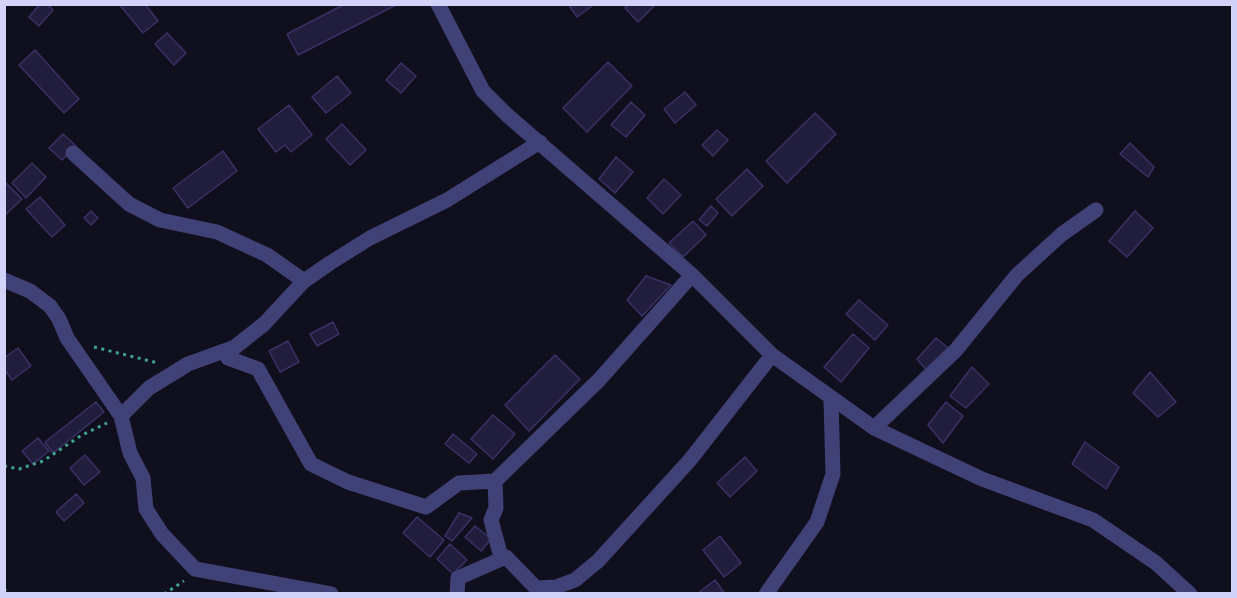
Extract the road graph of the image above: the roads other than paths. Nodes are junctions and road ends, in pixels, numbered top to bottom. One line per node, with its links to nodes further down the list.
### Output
1 (438, 4): 2 (street)
2 (540, 142): 5 (street); 7 (street)
3 (73, 153): 7 (street)
4 (1096, 210): 12 (street)
5 (692, 275): 8 (street); 13 (street)
6 (4, 280): 11 (street)
7 (304, 281): 11 (street)
8 (772, 355): 10 (street); 14 (street)
9 (228, 358): 13 (street)
10 (831, 400): 12 (street); 17 (street)
11 (121, 416): 15 (street)
12 (874, 428): 18 (street)
13 (495, 481): 14 (street)
14 (506, 557): 16 (street)
15 (331, 594)
16 (457, 594)
17 (766, 594)
18 (1190, 594)

